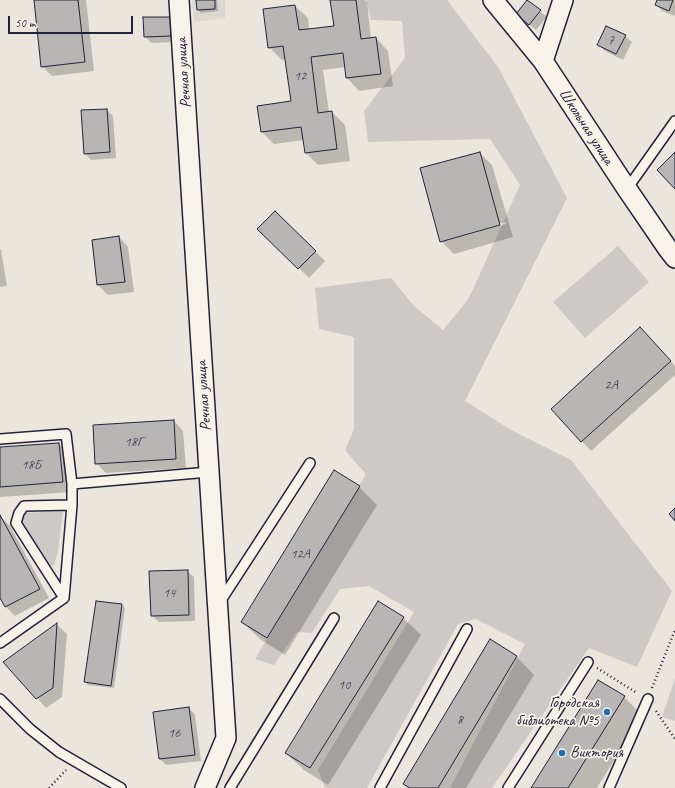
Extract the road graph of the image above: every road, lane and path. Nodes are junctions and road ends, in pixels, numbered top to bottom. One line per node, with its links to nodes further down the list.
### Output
1 (179, 0): 10 (street, Речная улица)
2 (493, 0): 4 (street, Школьная улица)
3 (563, 0): 4 (street)
4 (543, 61): 6 (street, Школьная улица)
5 (675, 121): 6 (lane)
6 (627, 189): 7 (street, Школьная улица)
7 (675, 258)
8 (0, 439): 11 (lane)
9 (310, 463): 14 (lane)
10 (209, 472): 11 (lane); 14 (street, Речная улица)
11 (72, 484): 12 (lane)
12 (72, 505): 13 (lane); 13 (lane)
13 (64, 598): 18 (lane)
14 (217, 606): 26 (street, Речная улица)
15 (334, 618): 27 (lane)
16 (467, 629): 28 (lane)
17 (675, 630): 21 (path)
18 (0, 643)
19 (588, 662): 21 (path); 29 (lane)
20 (0, 699): 23 (lane)
21 (648, 699): 22 (path); 30 (lane)
22 (675, 739)
23 (75, 761): 24 (path); 25 (lane)
24 (48, 788)
25 (121, 788)
26 (205, 788)
27 (230, 788)
28 (380, 788)
29 (508, 788)
30 (609, 788)

